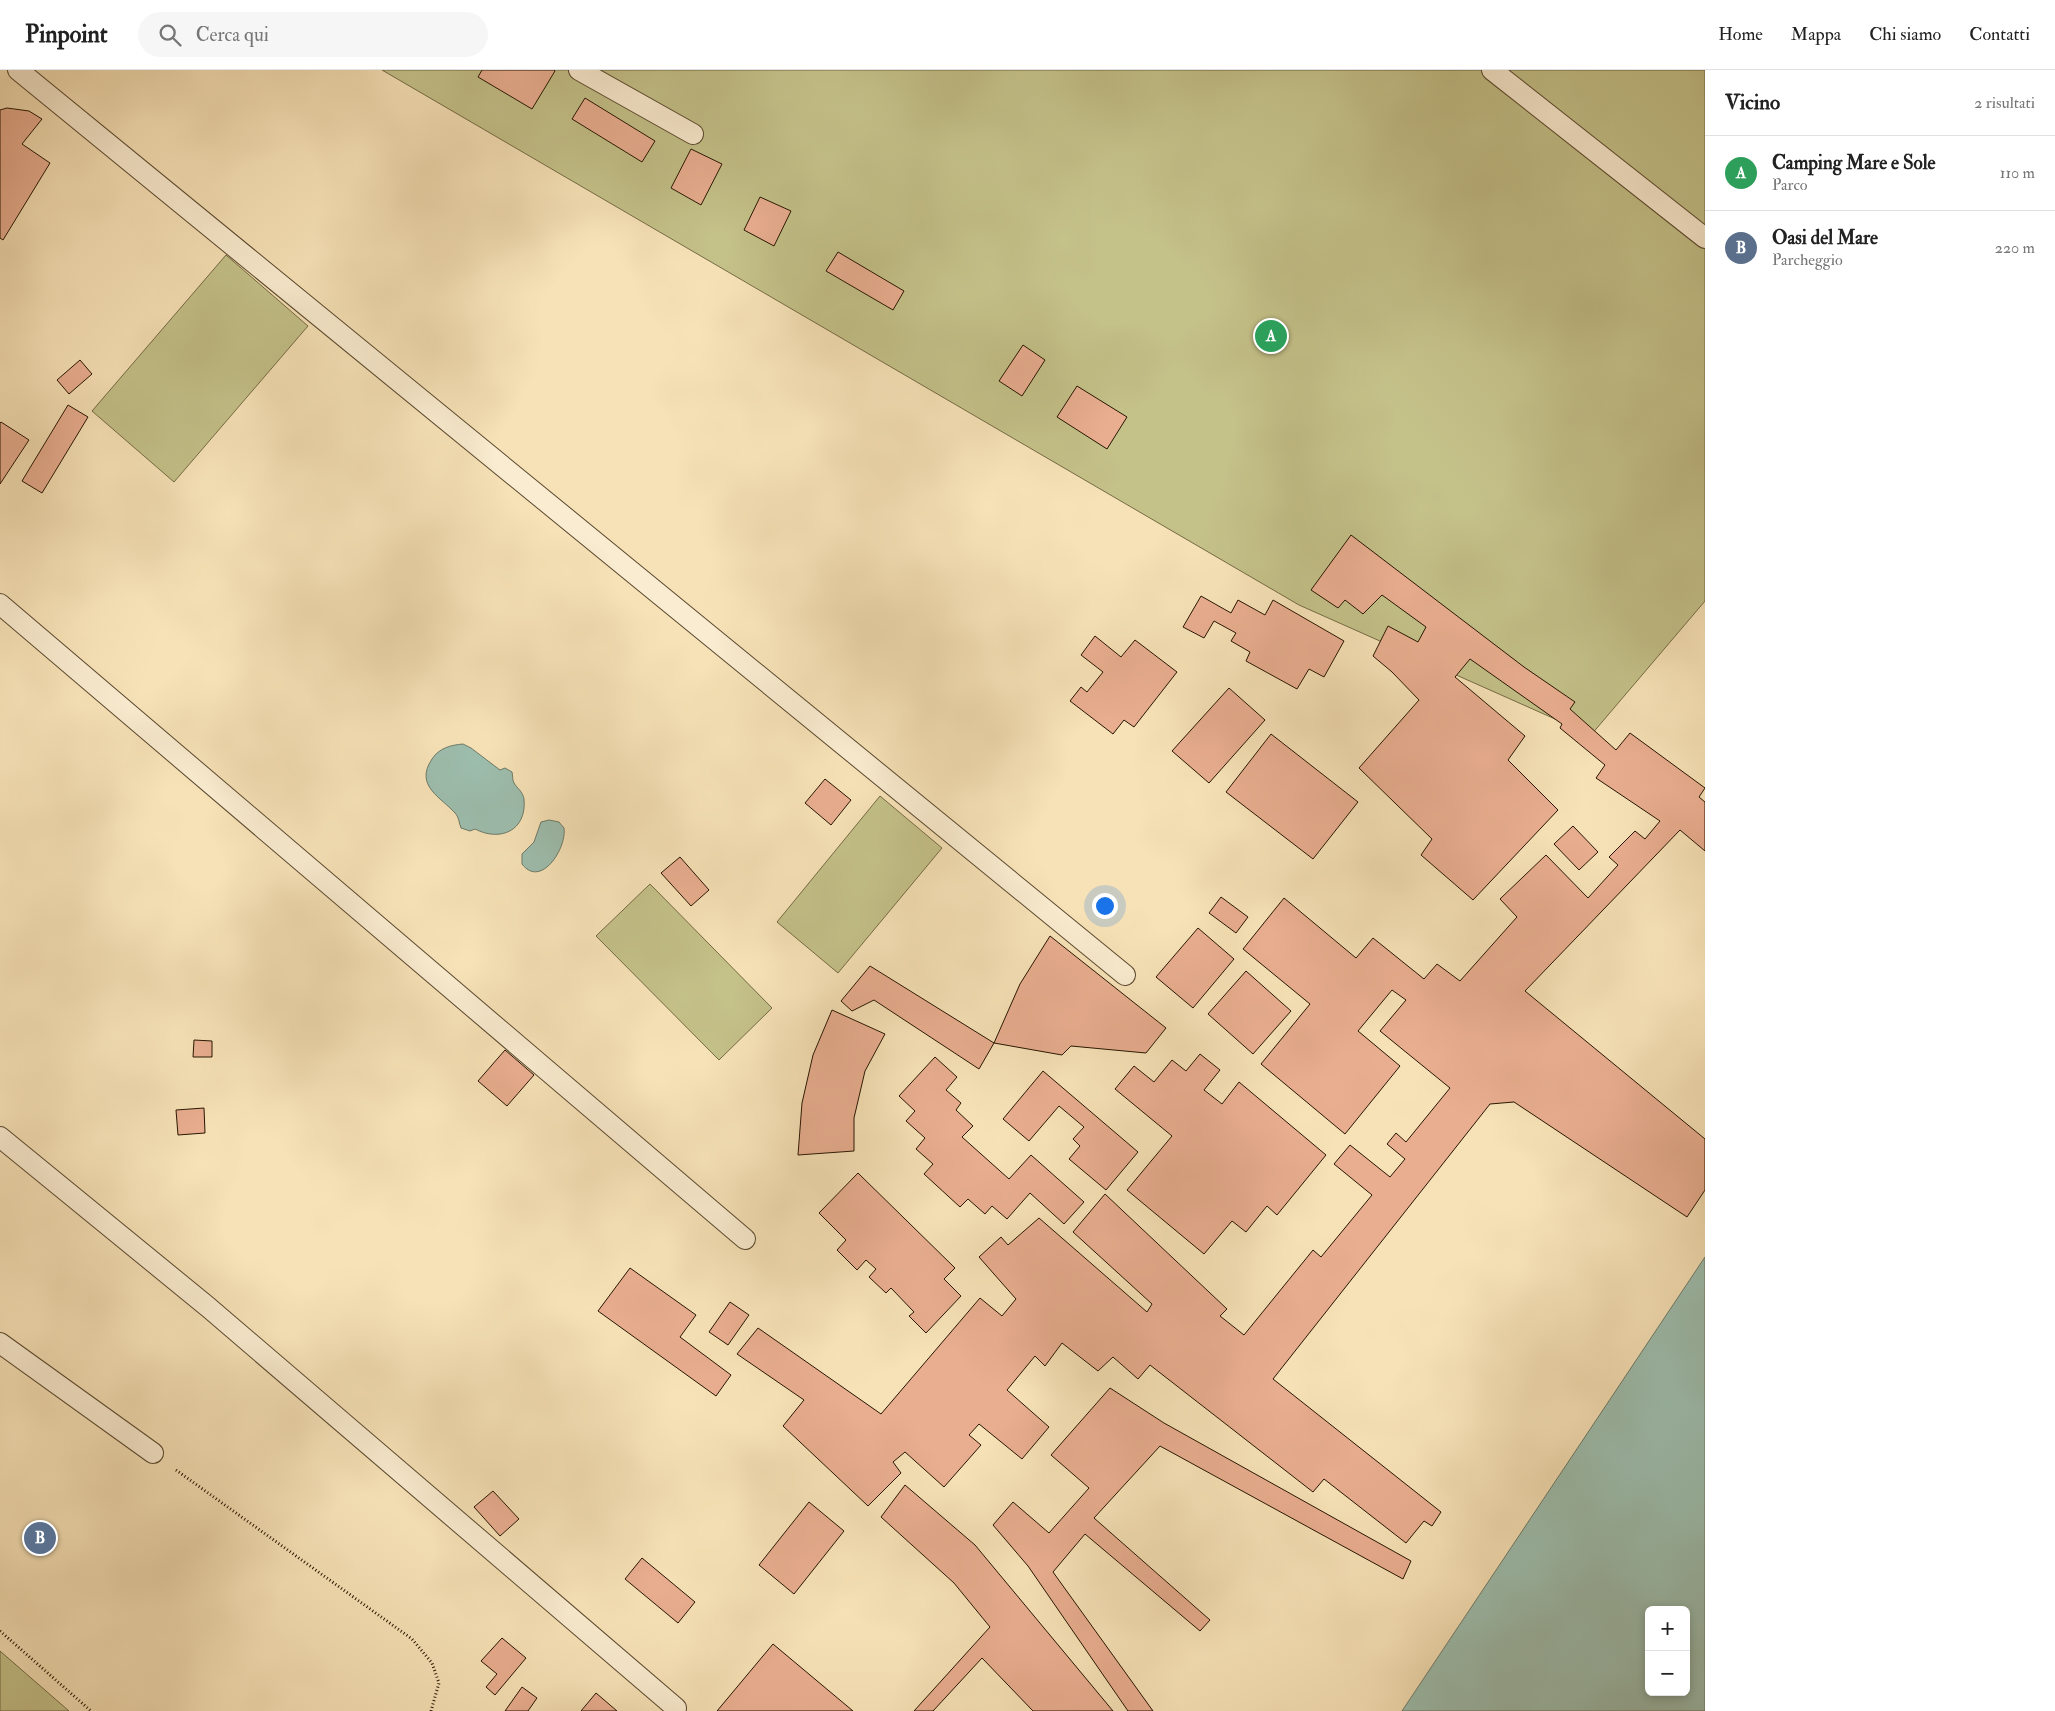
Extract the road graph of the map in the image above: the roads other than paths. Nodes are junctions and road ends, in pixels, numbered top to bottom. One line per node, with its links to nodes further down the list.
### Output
1 (18, 70): 7 (lane)
2 (579, 70): 4 (lane)
3 (1492, 70): 5 (lane)
4 (693, 134)
5 (1705, 238)
6 (0, 604): 9 (lane)
7 (1125, 975)
8 (0, 1137): 12 (lane)
9 (745, 1238)
10 (0, 1343): 11 (lane)
11 (154, 1453)
12 (676, 1708)

